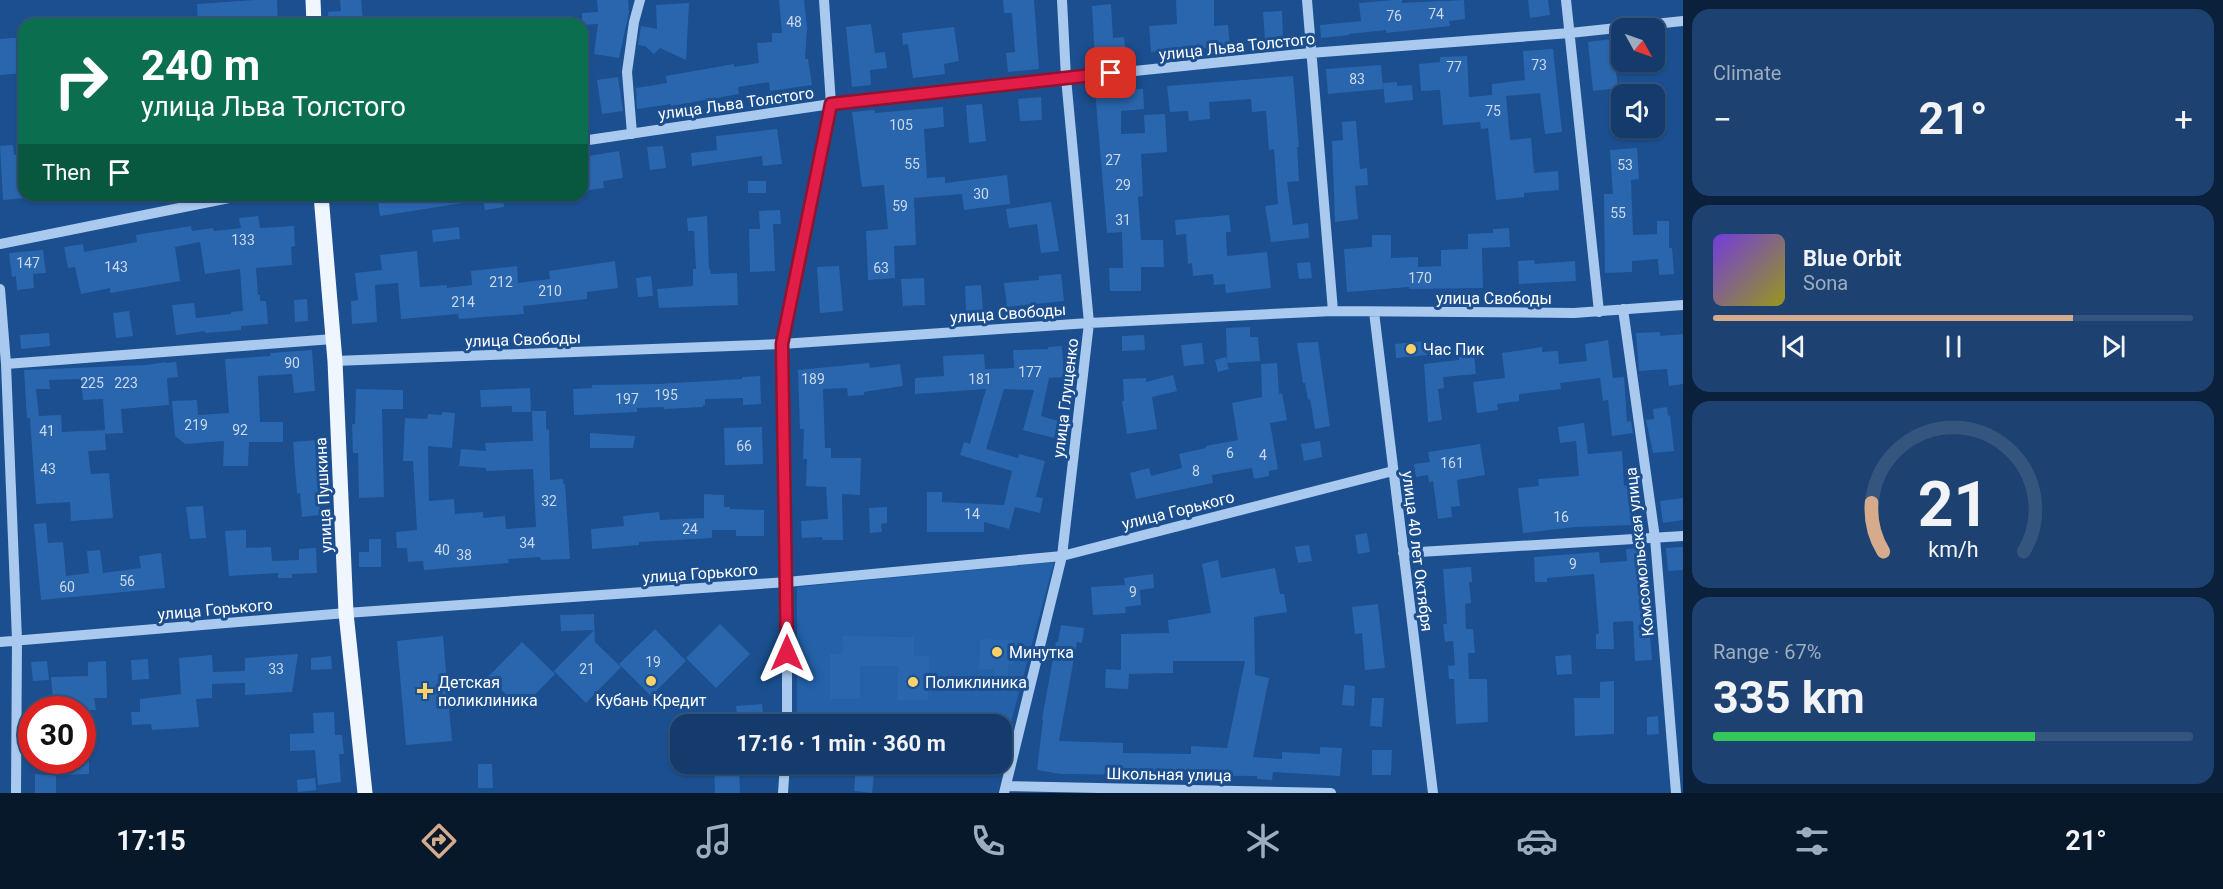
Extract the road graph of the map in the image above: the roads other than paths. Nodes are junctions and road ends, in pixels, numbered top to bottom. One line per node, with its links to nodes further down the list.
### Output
1 (313, 0): 7 (main road)
2 (640, 0): 13 (street)
3 (824, 0): 12 (street)
4 (1062, 0): 11 (street, улица Глущенко)
5 (1307, 0): 10 (street)
6 (1566, 0): 9 (street)
7 (314, 18)
8 (1683, 21): 9 (street, улица Льва Толстого)
9 (1570, 33): 10 (street, улица Льва Толстого); 23 (street)
10 (1310, 53): 11 (street, улица Льва Толстого); 21 (street)
11 (1066, 78): 12 (street, улица Льва Толстого); 24 (street, улица Глущенко)
12 (831, 104): 13 (street, улица Льва Толстого); 26 (street)
13 (632, 134): 14 (street, улица Льва Толстого)
14 (588, 140)
15 (214, 201): 17 (street)
16 (322, 201): 25 (main road, улица Пушкина)
17 (0, 244)
18 (0, 289): 28 (street)
19 (1683, 305): 20 (street, улица Свободы)
20 (1623, 309): 23 (street, улица Свободы); 31 (street, Комсомольская улица)
21 (1333, 311): 22 (street, улица Свободы); 24 (street, улица Свободы)
22 (1374, 312): 23 (street, улица Свободы); 29 (street, улица 40 лет Октября)
23 (1599, 312)
24 (1089, 322): 26 (street, улица Свободы); 33 (street, улица Глущенко)
25 (333, 339): 27 (main road, улица Пушкина); 28 (street)
26 (782, 344): 27 (street, улица Свободы); 34 (street)
27 (335, 361): 35 (main road, улица Пушкина)
28 (6, 364): 36 (street)
29 (1393, 471): 32 (street, улица 40 лет Октября); 33 (street, улица Горького)
30 (1683, 536): 31 (street)
31 (1655, 538): 32 (street); 46 (street, Комсомольская улица)
32 (1403, 553): 45 (street, улица 40 лет Октября)
33 (1062, 556): 34 (street, улица Горького); 40 (street, улица Глущенко)
34 (787, 582): 35 (street, улица Горького); 38 (street)
35 (346, 613): 36 (street, улица Горького); 42 (main road, улица Пушкина)
36 (17, 640): 37 (street, улица Горького); 41 (street)
37 (0, 642)
38 (787, 714)
39 (784, 774): 43 (street)
40 (1005, 789): 44 (street, Школьная улица)
41 (16, 793)
42 (365, 793)
43 (783, 793)
44 (1331, 793)
45 (1433, 793)
46 (1676, 793)

